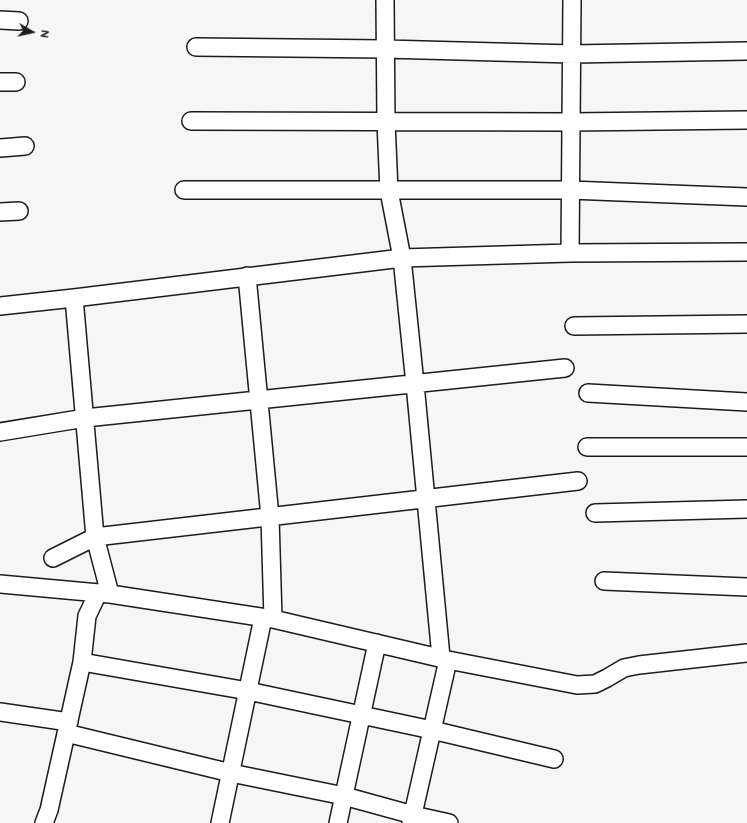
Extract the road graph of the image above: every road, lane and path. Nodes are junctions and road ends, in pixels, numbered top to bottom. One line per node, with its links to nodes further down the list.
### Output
1 (385, 0): 6 (street)
2 (572, 0): 8 (street)
3 (0, 20): 4 (street)
4 (20, 21)
5 (196, 47): 6 (street)
6 (385, 49): 8 (street); 11 (street)
7 (747, 51): 8 (street)
8 (572, 54): 12 (street)
9 (747, 120): 12 (street)
10 (191, 121): 11 (street)
11 (386, 122): 12 (street); 17 (street)
12 (571, 122): 16 (street)
13 (25, 146): 14 (street)
14 (0, 148)
15 (184, 190): 17 (street)
16 (570, 190): 17 (street); 18 (street); 22 (street)
17 (389, 191): 23 (street)
18 (747, 197)
19 (19, 211): 20 (street)
20 (0, 212)
21 (747, 252): 22 (street)
22 (570, 253): 23 (street)
23 (402, 258): 24 (street); 30 (street)
24 (247, 276): 25 (street); 32 (street)
25 (74, 298): 26 (street); 34 (street)
26 (0, 306)
27 (747, 324): 28 (street)
28 (574, 326)
29 (566, 368): 30 (street)
30 (416, 384): 32 (street); 39 (street)
31 (588, 393): 33 (street)
32 (259, 400): 34 (street); 42 (street)
33 (747, 402)
34 (85, 418): 35 (street); 43 (street)
35 (0, 432)
36 (587, 447): 37 (street)
37 (747, 447)
38 (578, 481): 39 (street)
39 (426, 499): 42 (street); 52 (street)
40 (747, 509): 41 (street)
41 (595, 513)
42 (270, 517): 43 (street); 49 (street)
43 (95, 537): 44 (street); 48 (street)
44 (53, 558)
45 (604, 581): 47 (street)
46 (0, 584): 48 (street)
47 (747, 587)
48 (104, 593): 49 (street); 53 (street)
49 (268, 619): 50 (street); 54 (street)
50 (377, 643): 52 (street); 56 (street)
51 (747, 653): 52 (street)
52 (445, 659): 58 (street)
53 (82, 662): 54 (street); 57 (street)
54 (248, 691): 56 (street); 60 (street)
55 (0, 712): 57 (street)
56 (362, 715): 58 (street); 61 (street)
57 (67, 727): 60 (street); 63 (street)
58 (432, 730): 59 (street); 62 (street)
59 (554, 759)
60 (231, 773): 61 (street); 64 (street)
61 (344, 796): 62 (street); 65 (street)
62 (412, 819): 66 (street)
63 (44, 823)
64 (220, 823)
65 (338, 823)
66 (449, 823)

